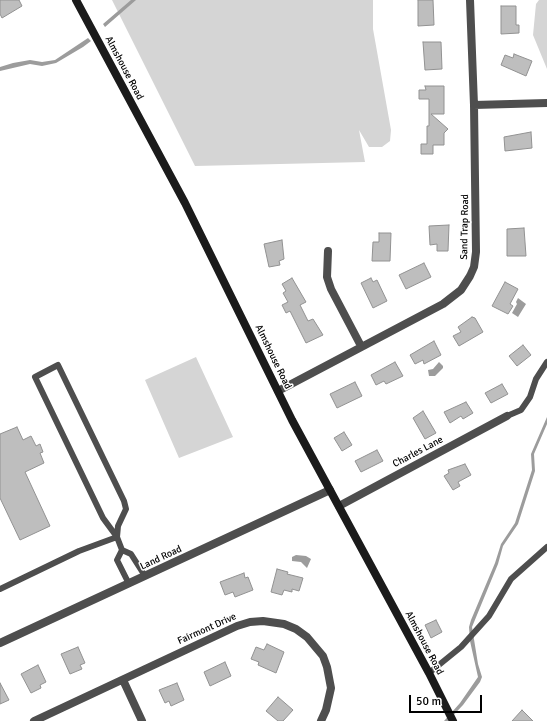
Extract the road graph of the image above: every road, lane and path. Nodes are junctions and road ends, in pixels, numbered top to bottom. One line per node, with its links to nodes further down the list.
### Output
1 (470, 0): 4 (street, Sand Trap Road)
2 (77, 1): 8 (main road, Almshouse Road)
3 (547, 103): 4 (street)
4 (474, 105): 6 (street, Sand Trap Road)
5 (328, 251): 6 (street)
6 (361, 346): 8 (street, Sand Trap Road)
7 (547, 362): 9 (lane)
8 (278, 391): 10 (main road, Almshouse Road)
9 (507, 416): 11 (street, Charles Lane)
10 (330, 490): 11 (main road, Almshouse Road); 15 (street, Land Road)
11 (339, 506): 19 (main road, Almshouse Road)
12 (117, 537): 12 (lane); 14 (lane); 17 (lane)
13 (547, 547): 19 (lane)
14 (122, 550): 15 (lane); 16 (lane)
15 (145, 576): 16 (street, Land Road)
16 (129, 584): 18 (street, Land Road)
17 (0, 589)
18 (0, 644)
19 (430, 673): 24 (main road, Almshouse Road)
20 (123, 680): 21 (street, Fairmont Drive); 22 (street); 23 (street, Fairmont Drive)
21 (34, 721)
22 (142, 721)
23 (321, 721)
24 (453, 721)

